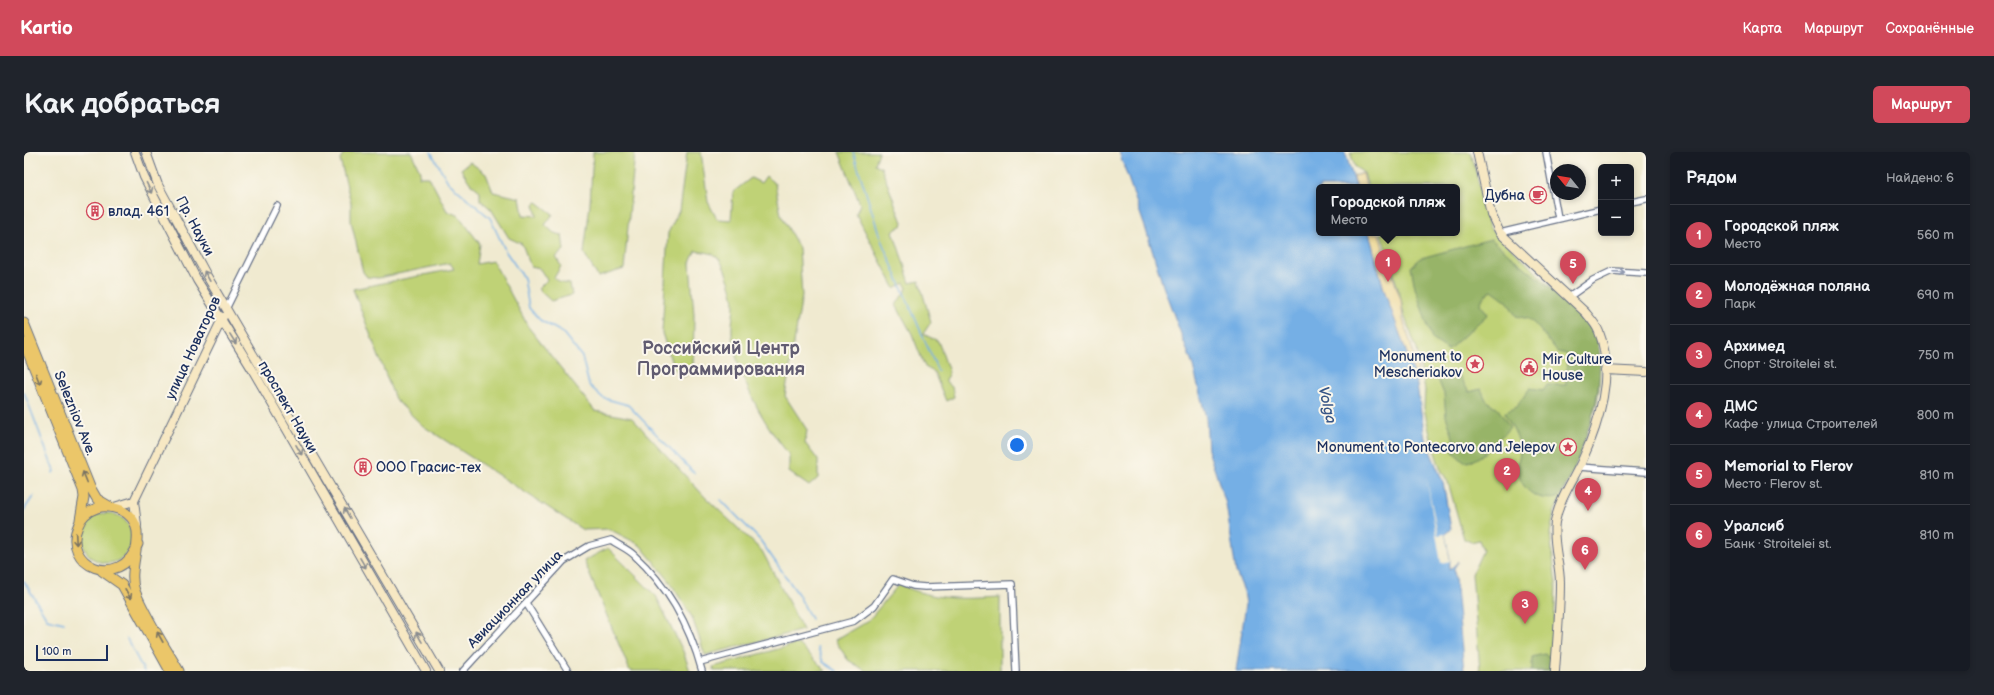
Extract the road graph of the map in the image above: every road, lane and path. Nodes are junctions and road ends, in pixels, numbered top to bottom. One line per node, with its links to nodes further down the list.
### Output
1 (135, 152): 14 (street, проспект Науки, one-way to 14)
2 (146, 152): 13 (street, Пр. Науки, one-way to 2)
3 (1477, 152): 10 (street)
4 (1546, 152): 9 (street)
5 (1646, 199): 6 (street)
6 (1634, 201)
7 (276, 206): 13 (street, улица Новаторов)
8 (1598, 210): 9 (street)
9 (1558, 218): 10 (street)
10 (1500, 233): 12 (street)
11 (1646, 273): 12 (street, one-way to 11)
12 (1569, 297): 17 (street)
13 (226, 309): 14 (street, улица Новаторов); 32 (street, проспект Науки, one-way to 13)
14 (221, 320): 21 (street, улица Новаторов); 31 (street, проспект Науки, one-way to 31)
15 (24, 323): 22 (main road, Selezniov Ave., one-way to 15)
16 (24, 343): 23 (main road, Selezniov Ave., one-way to 23)
17 (1605, 370): 18 (street); 19 (street)
18 (1646, 372)
19 (1579, 467): 20 (street); 37 (street)
20 (1646, 472)
21 (134, 501): 22 (street); 24 (street)
22 (111, 507): 23 (main road); 24 (main road, Selezniov Ave.)
23 (79, 521): 26 (main road, Selezniov Ave., one-way to 26)
24 (138, 532): 25 (main road)
25 (138, 544): 26 (main road); 30 (main road, one-way to 25)
26 (99, 569): 29 (main road, Selezniov Ave., one-way to 29)
27 (526, 603): 28 (street, Авиационная улица); 33 (street, Авиационная улица); 34 (street)
28 (700, 662): 35 (street); 36 (street)
29 (170, 671)
30 (179, 671)
31 (426, 671)
32 (439, 671)
33 (463, 671)
34 (568, 671)
35 (702, 671)
36 (1016, 671)
37 (1556, 671)

